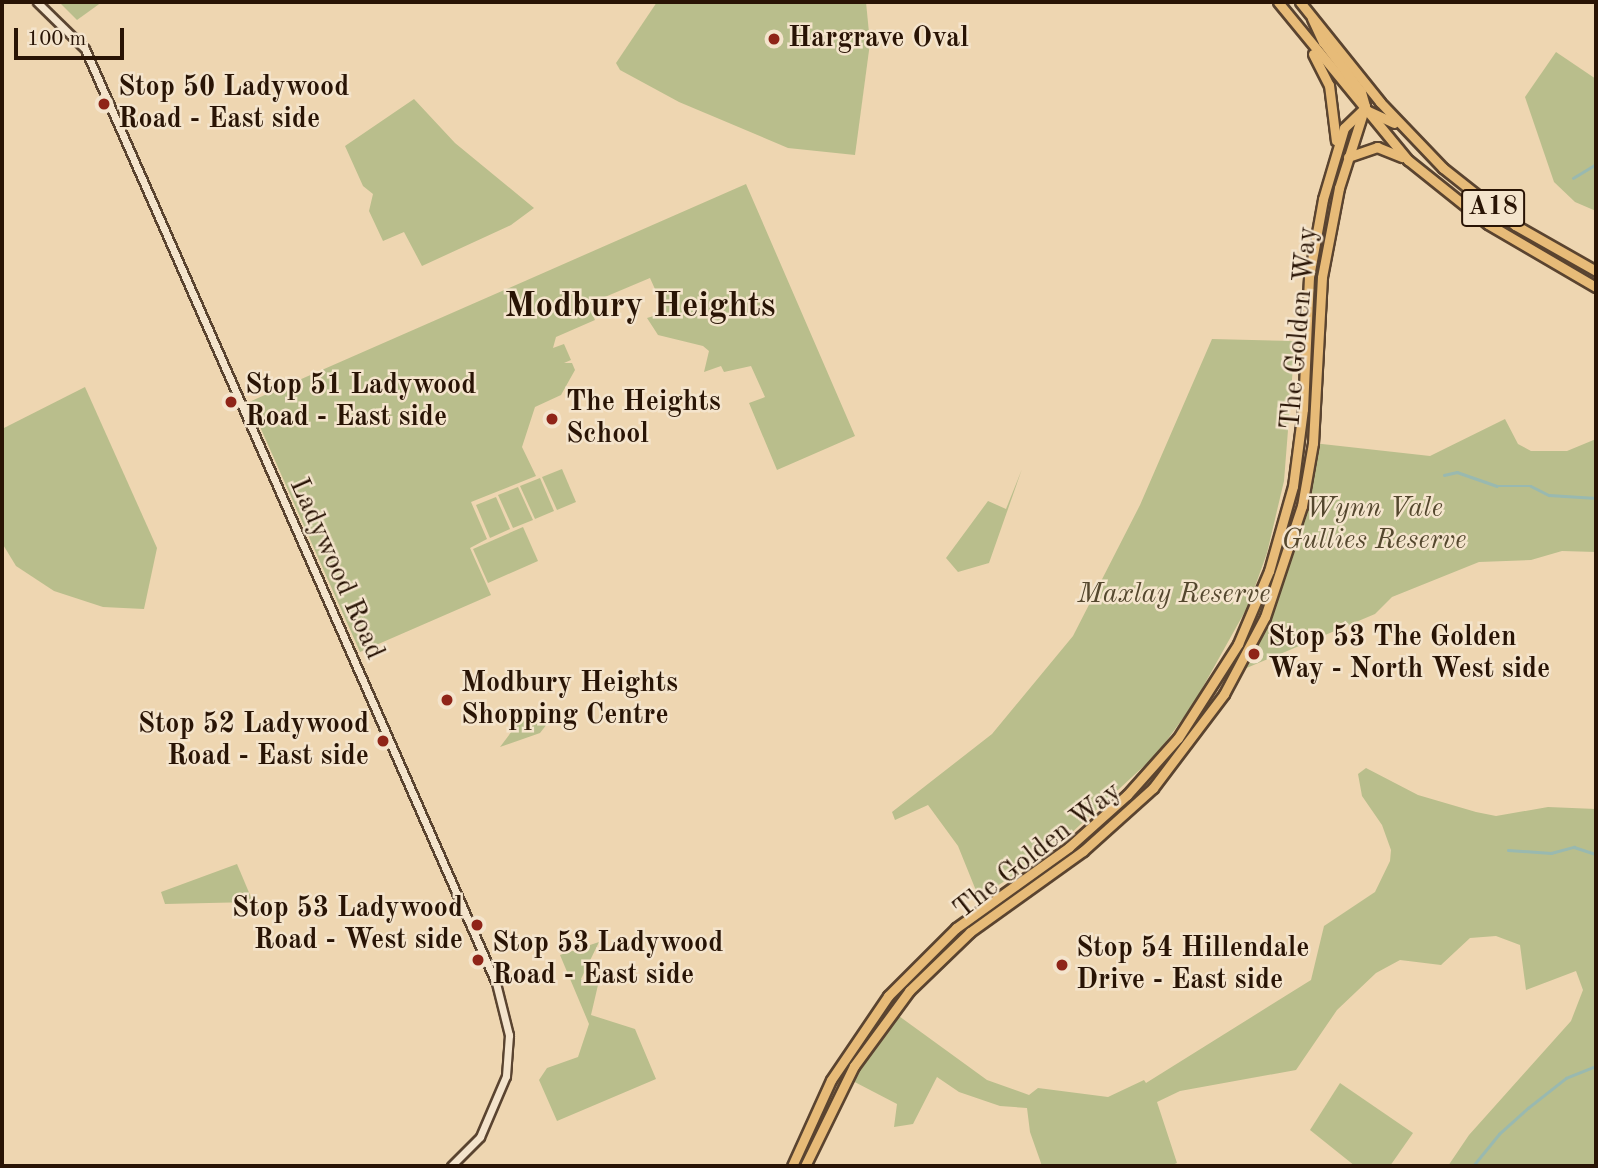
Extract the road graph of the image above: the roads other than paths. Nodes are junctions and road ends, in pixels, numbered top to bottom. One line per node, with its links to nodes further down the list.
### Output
1 (37, 2): 16 (street, Ladywood Road)
2 (1278, 2): 5 (main road, A18)
3 (1300, 2): 4 (main road, A18)
4 (1312, 18): 6 (main road); 7 (main road, A18)
5 (1303, 36): 6 (main road, A18); 8 (main road)
6 (1364, 109): 7 (main road); 8 (main road, The Golden Way); 9 (main road, The Golden Way); 10 (main road, A18)
7 (1403, 128): 11 (main road, A18)
8 (1336, 149): 13 (main road, The Golden Way)
9 (1348, 157): 10 (main road); 14 (main road, The Golden Way)
10 (1408, 160): 12 (main road, A18)
11 (1596, 271)
12 (1596, 287)
13 (1304, 356): 14 (main road); 15 (main road, The Golden Way)
14 (1317, 376): 15 (main road); 18 (main road, The Golden Way)
15 (1303, 395): 17 (main road, The Golden Way)
16 (451, 1166)
17 (792, 1166)
18 (805, 1166)

